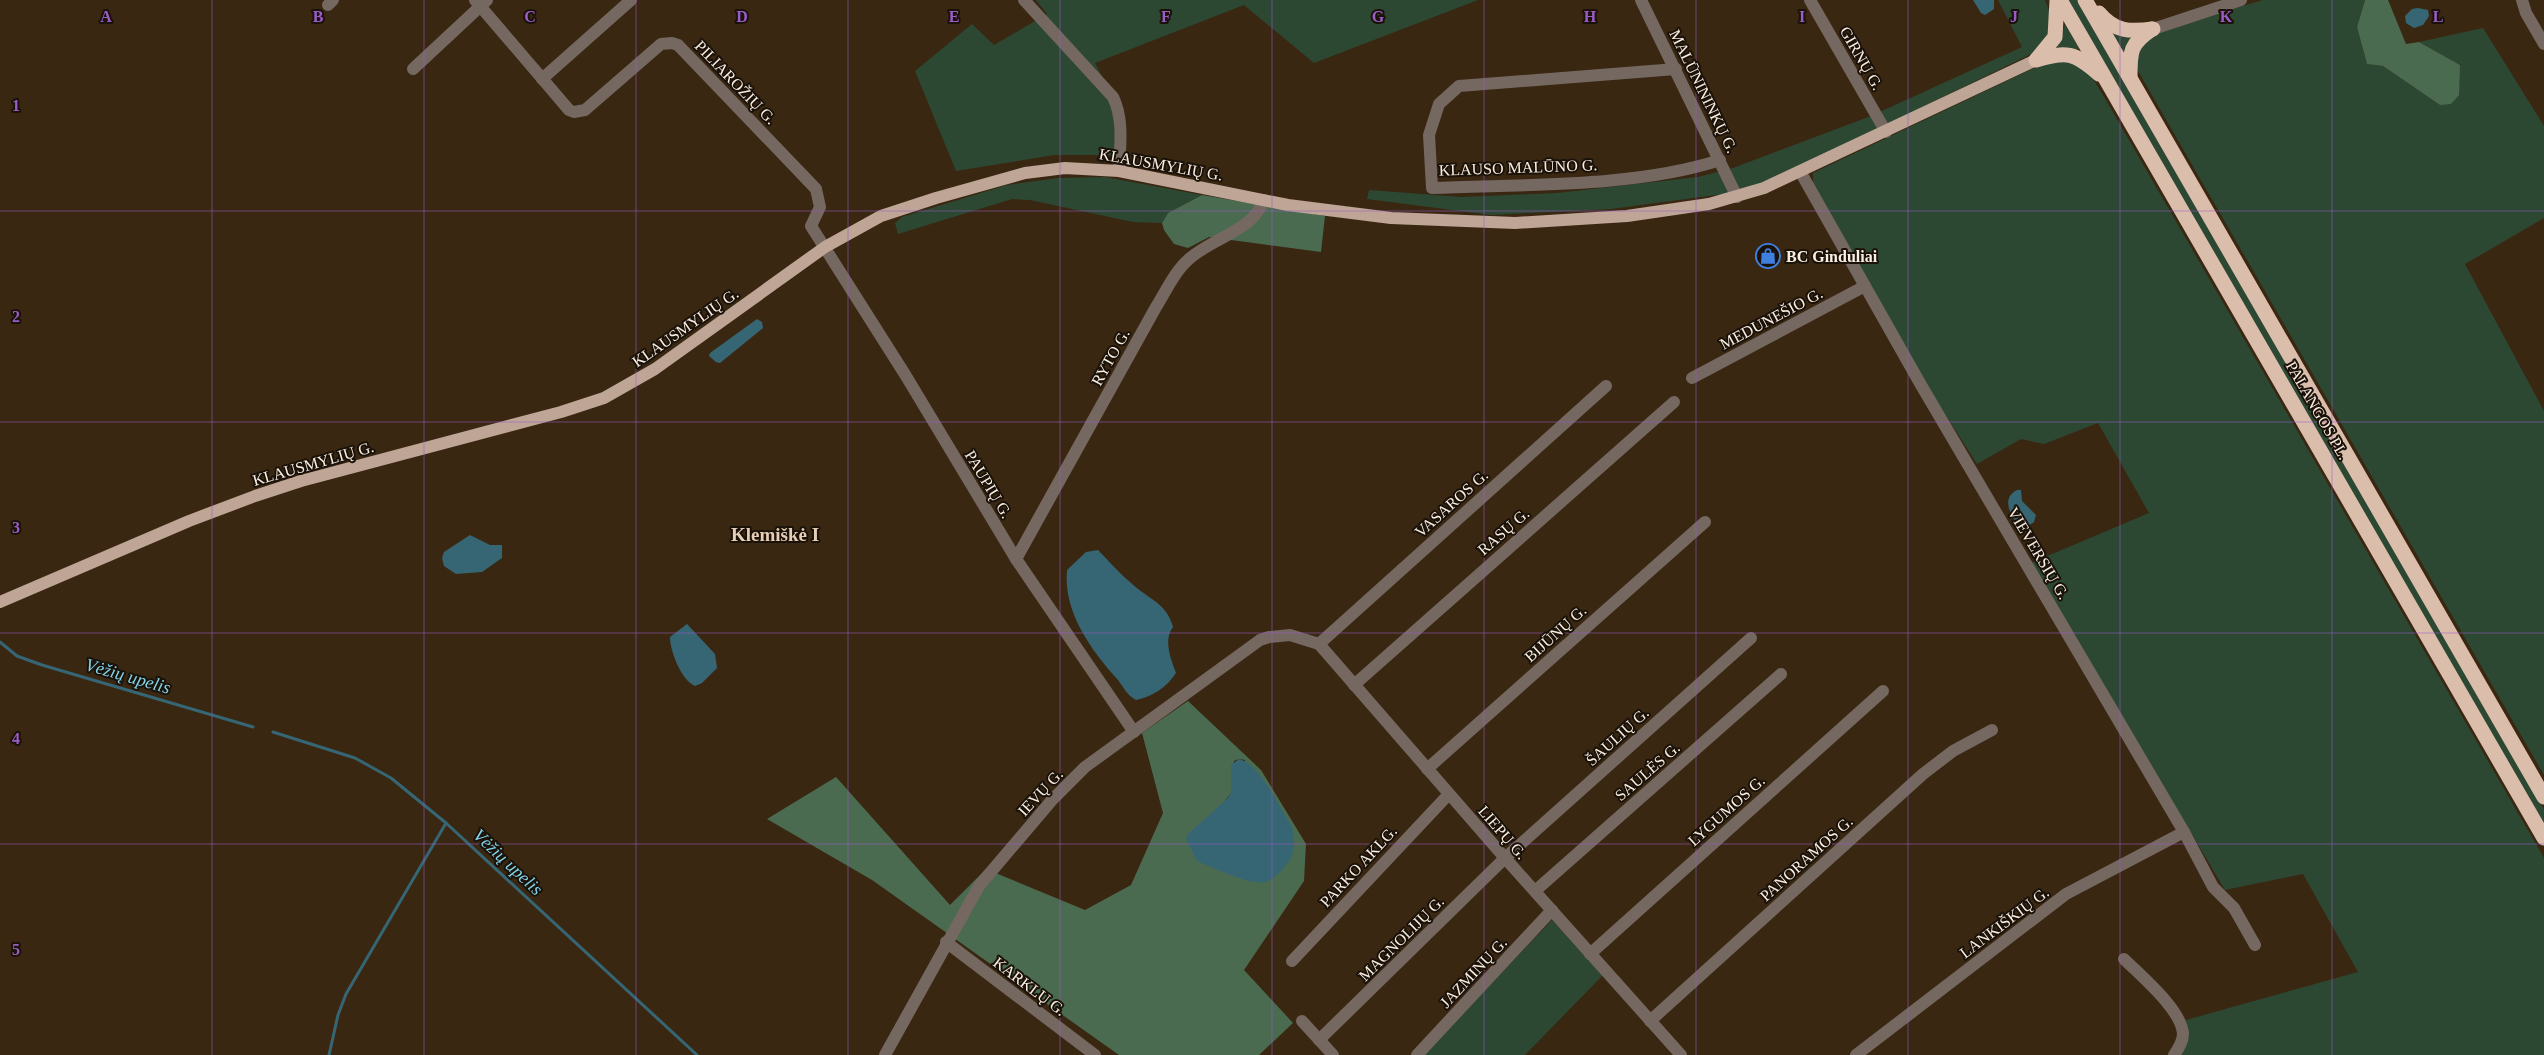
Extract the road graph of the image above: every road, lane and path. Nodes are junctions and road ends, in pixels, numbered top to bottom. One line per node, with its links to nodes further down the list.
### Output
1 (631, 0): 16 (street)
2 (1024, 0): 20 (street)
3 (1641, 0): 14 (street, MALŪNININKŲ G.)
4 (1810, 0): 18 (street, GIRNŲ G.)
5 (2058, 0): 12 (highway); 17 (highway, PALANGOS PL.)
6 (2086, 0): 10 (highway); 15 (highway, PALANGOS PL.)
7 (2241, 0): 10 (street)
8 (2522, 0): 11 (street)
9 (481, 2): 13 (street); 16 (street, PILIAROŽIŲ G.)
10 (2153, 29): 15 (highway)
11 (2544, 44)
12 (2036, 60): 17 (highway); 18 (main road, KLAUSMYLIŲ G.)
13 (413, 69)
14 (1676, 69): 19 (street, MALŪNININKŲ G.); 19 (street, KLAUSO MALŪNO G.)
15 (2130, 78): 42 (highway, PALANGOS PL.)
16 (542, 79): 24 (street, PILIAROŽIŲ G.)
17 (2110, 84): 44 (highway, PALANGOS PL.)
18 (1886, 132): 21 (main road, KLAUSMYLIŲ G.)
19 (1720, 160): 22 (street, MALŪNININKŲ G.)
20 (1119, 171): 23 (main road, KLAUSMYLIŲ G.); 24 (main road, KLAUSMYLIŲ G.)
21 (1801, 173): 22 (main road, KLAUSMYLIŲ G.); 25 (street, VIEVERSIŲ G.)
22 (1738, 197): 23 (main road, KLAUSMYLIŲ G.)
23 (1264, 200): 30 (street, RYTO G.)
24 (825, 247): 30 (street, PAUPIŲ G.); 31 (main road, KLAUSMYLIŲ G.)
25 (1865, 286): 26 (street, MEDUNEŠIO G.); 43 (street, VIEVERSIŲ G.)
26 (1692, 378)
27 (1606, 386): 34 (street, VASAROS G.)
28 (1674, 402): 36 (street, RASŲ G.)
29 (1705, 522): 40 (street, BIJŪNŲ G.)
30 (1016, 559): 39 (street, PAUPIŲ G.)
31 (0, 602)
32 (1298, 637): 34 (street, LIEPŲ G.); 39 (street, IEVŲ G.)
33 (1750, 638): 45 (street, ŠAULIŲ G.)
34 (1318, 644): 36 (street, LIEPŲ G.)
35 (1781, 674): 46 (street, SAULĖS G.)
36 (1354, 685): 40 (street, LIEPŲ G.)
37 (1883, 691): 50 (street, LYGUMOS G.)
38 (1992, 730): 54 (street, PANORAMOS G.)
39 (1134, 732): 48 (street, IEVŲ G.)
40 (1427, 769): 41 (street, LIEPŲ G.)
41 (1449, 794): 45 (street, LIEPŲ G.); 52 (street, PARKO AKLG.)
42 (2544, 797)
43 (2184, 832): 49 (street, VIEVERSIŲ G.); 60 (street, LANKIŠKIŲ G.)
44 (2544, 838)
45 (1505, 858): 46 (street, LIEPŲ G.); 55 (street, MAGNOLIJŲ G.)
46 (1535, 891): 47 (street, LIEPŲ G.)
47 (1552, 910): 50 (street, LIEPŲ G.); 58 (street, JAZMINŲ G.)
48 (946, 942): 56 (street, IEVŲ G.); 57 (street, KARKLŲ G.)
49 (2255, 945)
50 (1590, 954): 54 (street, LIEPŲ G.)
51 (2124, 959): 61 (street)
52 (1292, 961)
53 (1302, 1021): 55 (street)
54 (1650, 1021): 59 (street, LIEPŲ G.)
55 (1324, 1049)
56 (884, 1055)
57 (1095, 1055)
58 (1417, 1055)
59 (1681, 1055)
60 (1856, 1055)
61 (2174, 1055)

